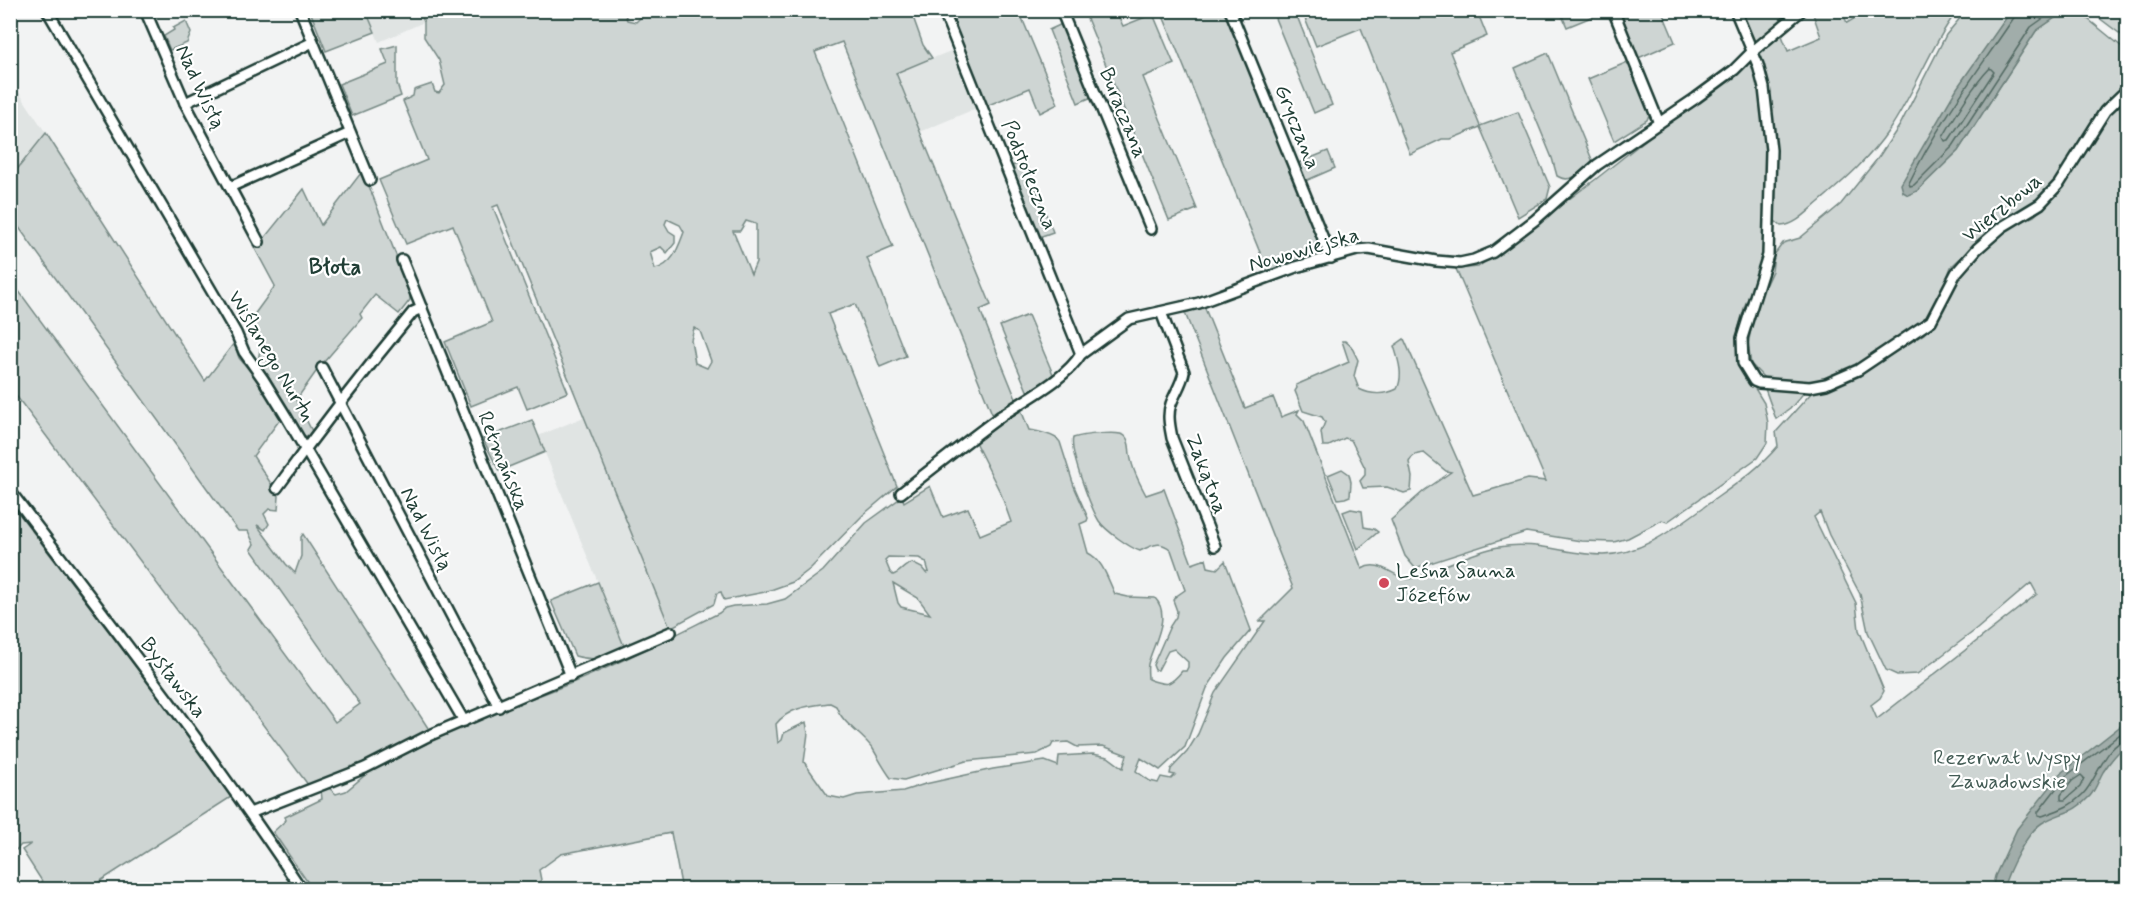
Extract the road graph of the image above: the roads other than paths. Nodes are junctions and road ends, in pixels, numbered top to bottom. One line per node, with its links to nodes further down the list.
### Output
1 (46, 10): 27 (street, Wiślanego Nurtu)
2 (300, 10): 10 (street)
3 (943, 10): 24 (street, Podstołeczna)
4 (1061, 10): 18 (street, Buraczana)
5 (1230, 10): 20 (street, Gryczana)
6 (1613, 10): 14 (street)
7 (1735, 10): 11 (street)
8 (1803, 10): 11 (street, Nowowiejska)
9 (147, 11): 13 (street, Nad Wisłą)
10 (313, 42): 13 (street); 15 (street)
11 (1752, 52): 12 (street, Wierzbowa); 14 (street, Nowowiejska)
12 (2127, 89)
13 (185, 103): 17 (street, Nad Wisłą)
14 (1659, 123): 20 (street, Nowowiejska)
15 (350, 133): 16 (street); 17 (street)
16 (370, 180)
17 (230, 187): 19 (street, Nad Wisłą)
18 (1150, 229)
19 (259, 242)
20 (1331, 258): 23 (street, Nowowiejska)
21 (402, 260): 22 (street, Retmańska)
22 (422, 308): 26 (street); 33 (street, Retmańska)
23 (1161, 312): 24 (street, Nowowiejska); 31 (street, Zakątna)
24 (1081, 354): 30 (street, Nowowiejska)
25 (322, 368): 26 (street, Nad Wisłą)
26 (340, 402): 27 (street); 34 (street, Nad Wisłą)
27 (306, 450): 28 (street); 35 (street, Wiślanego Nurtu)
28 (278, 488)
29 (10, 491): 36 (street, Bysławska)
30 (901, 493)
31 (1215, 546)
32 (671, 632): 33 (street)
33 (572, 676): 34 (street)
34 (499, 707): 35 (street)
35 (464, 721): 36 (street)
36 (250, 813): 37 (street, Bysławska)
37 (302, 890)

